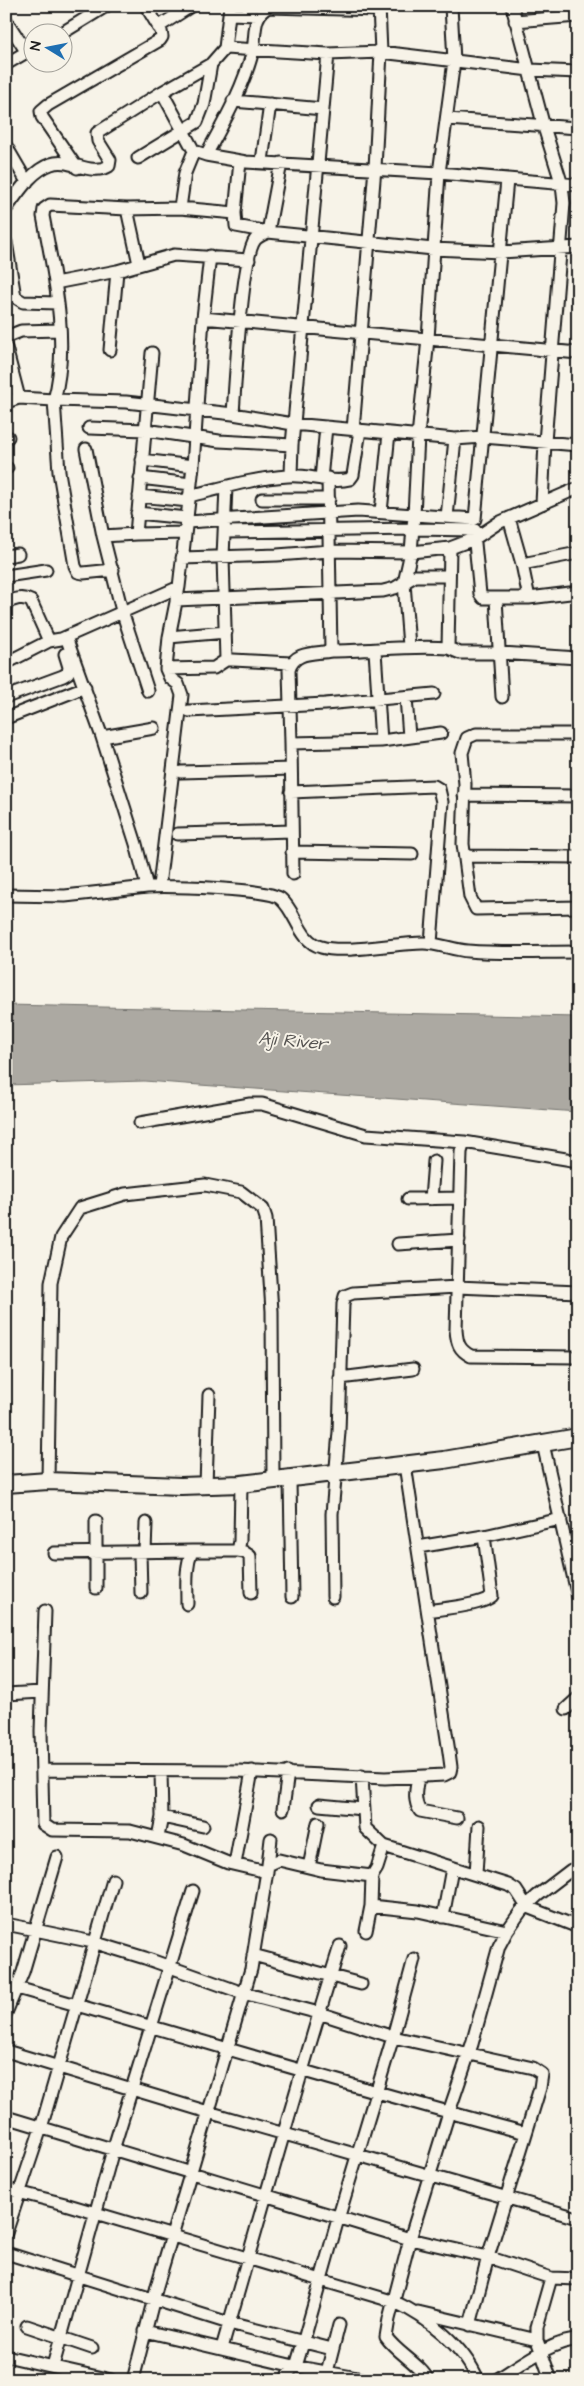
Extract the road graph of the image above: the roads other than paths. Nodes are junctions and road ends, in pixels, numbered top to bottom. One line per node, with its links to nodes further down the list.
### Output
1 (106, 6): 12 (street)
2 (146, 6): 13 (street)
3 (191, 6): 13 (street)
4 (452, 6): 20 (street)
5 (512, 6): 11 (street)
6 (379, 8): 8 (street); 17 (street)
7 (230, 10): 8 (street); 15 (street)
8 (258, 15): 16 (street)
9 (578, 16): 11 (street)
10 (6, 20): 14 (street)
11 (515, 22): 23 (street)
12 (72, 27)
13 (158, 27): 41 (street)
14 (22, 45)
15 (224, 48): 16 (street); 22 (street)
16 (253, 50): 19 (street); 26 (street)
17 (381, 52): 19 (street); 20 (street); 42 (street)
18 (22, 54): 21 (street)
19 (328, 54): 28 (street)
20 (454, 62): 23 (street); 29 (street)
21 (6, 64)
22 (211, 64): 25 (street); 32 (street)
23 (530, 70): 24 (street); 30 (street)
24 (578, 72)
25 (162, 92): 32 (street); 41 (street)
26 (233, 101): 27 (street); 35 (street)
27 (270, 104): 28 (street); 38 (street)
28 (323, 109): 40 (street)
29 (447, 119): 30 (street); 43 (street)
30 (544, 127): 31 (street); 46 (street)
31 (578, 128)
32 (184, 130): 34 (street); 36 (street)
33 (6, 146): 45 (street)
34 (194, 151): 35 (street); 49 (street)
35 (206, 155): 37 (street)
36 (138, 158)
37 (240, 161): 38 (street); 51 (street)
38 (262, 161): 39 (street)
39 (281, 163): 40 (street); 52 (street)
40 (317, 166): 42 (street); 53 (street)
41 (78, 168): 45 (street)
42 (376, 168): 43 (street); 54 (street)
43 (439, 173): 44 (street); 57 (street)
44 (507, 180): 46 (street); 59 (street)
45 (27, 182): 48 (street)
46 (562, 185): 47 (street); 58 (street)
47 (578, 186)
48 (6, 208)
49 (180, 208): 50 (street); 51 (street)
50 (127, 209): 62 (street); 64 (street)
51 (235, 213): 52 (street)
52 (268, 232): 53 (street); 61 (street)
53 (313, 236): 54 (street); 68 (street)
54 (370, 241): 57 (street); 70 (street)
55 (6, 242): 65 (street)
56 (578, 247): 58 (street)
57 (433, 249): 59 (street); 72 (street)
58 (561, 249): 59 (street); 76 (street)
59 (501, 252): 73 (street)
60 (210, 256): 61 (street); 62 (street); 66 (street)
61 (249, 260): 67 (street)
62 (139, 264): 63 (street)
63 (117, 271): 64 (street); 75 (street)
64 (55, 283): 65 (street)
65 (56, 303): 69 (street)
66 (203, 318): 67 (street); 84 (street)
67 (240, 320): 68 (street); 85 (street)
68 (302, 328): 70 (street); 86 (street)
69 (59, 330): 71 (street); 81 (street)
70 (361, 332): 72 (street); 90 (street)
71 (6, 337)
72 (428, 339): 73 (street); 92 (street)
73 (490, 344): 76 (street); 94 (street)
74 (6, 348): 79 (street)
75 (110, 350)
76 (553, 352): 78 (street); 96 (street)
77 (152, 353): 83 (street)
78 (578, 354)
79 (9, 373): 80 (street)
80 (19, 398): 81 (street); 82 (street)
81 (54, 400): 83 (street); 136 (street)
82 (6, 402)
83 (147, 405): 84 (street); 89 (street)
84 (198, 410): 85 (street); 93 (street)
85 (233, 414): 86 (street)
86 (293, 424): 87 (street); 97 (street)
87 (326, 427): 90 (street); 104 (street)
88 (89, 428): 89 (street)
89 (146, 430): 93 (street); 100 (street)
90 (357, 430): 91 (street); 104 (street)
91 (388, 433): 92 (street); 113 (street)
92 (418, 436): 95 (street); 116 (street)
93 (195, 437): 97 (street); 101 (street)
94 (483, 437): 95 (street); 96 (street); 122 (street)
95 (455, 439): 117 (street)
96 (544, 442): 98 (street); 112 (street)
97 (292, 445): 102 (street)
98 (578, 445)
99 (86, 449): 125 (street)
100 (142, 460): 101 (street); 103 (street)
101 (193, 466): 105 (street)
102 (291, 475): 104 (street); 106 (street)
103 (140, 478): 105 (street); 108 (street)
104 (325, 479): 111 (street)
105 (191, 484): 109 (street)
106 (226, 487): 109 (street); 120 (street)
107 (578, 488): 112 (street)
108 (139, 496): 109 (street); 114 (street)
109 (189, 498): 119 (street)
110 (262, 499): 111 (street)
111 (329, 499): 115 (street)
112 (542, 504): 118 (street)
113 (381, 512): 115 (street); 116 (street)
114 (137, 513): 119 (street); 124 (street)
115 (330, 513): 120 (street); 123 (street)
116 (414, 515): 117 (street); 121 (street)
117 (447, 517): 122 (street)
118 (509, 518): 122 (street); 134 (street)
119 (186, 524): 120 (street); 124 (street); 133 (street)
120 (225, 526): 123 (street); 132 (street)
121 (413, 528): 122 (street); 123 (street); 128 (street)
122 (475, 529): 126 (street); 145 (street)
123 (330, 530): 127 (street)
124 (136, 534): 125 (street)
125 (104, 536): 136 (street)
126 (450, 548): 128 (street); 138 (street)
127 (330, 551): 128 (street); 132 (street); 142 (street)
128 (412, 552): 139 (street)
129 (578, 553): 134 (street)
130 (18, 554): 131 (street)
131 (6, 556)
132 (223, 557): 133 (street); 147 (street)
133 (182, 558): 140 (street)
134 (522, 564): 144 (street)
135 (46, 570): 137 (street)
136 (113, 570): 148 (street)
137 (6, 576)
138 (449, 576): 139 (street); 153 (street)
139 (404, 583): 142 (street); 152 (street)
140 (179, 587): 146 (street); 148 (street)
141 (578, 592): 144 (street)
142 (331, 594): 147 (street); 155 (street)
143 (8, 598): 151 (street)
144 (529, 598): 145 (street)
145 (496, 599): 156 (street)
146 (176, 600): 147 (street); 150 (street)
147 (225, 600): 149 (street)
148 (122, 611): 151 (street); 163 (street)
149 (226, 632): 150 (street); 158 (street)
150 (169, 637): 161 (street)
151 (58, 639): 159 (street); 162 (street); 166 (street)
152 (409, 646): 153 (street); 154 (street)
153 (448, 648): 156 (street)
154 (375, 650): 155 (street); 168 (street)
155 (331, 651): 160 (street)
156 (500, 653): 157 (street); 165 (street)
157 (578, 658)
158 (226, 660): 160 (street); 161 (street)
159 (6, 663)
160 (290, 663): 169 (street)
161 (166, 669): 191 (street)
162 (85, 687): 171 (street); 175 (street)
163 (148, 691)
164 (434, 694): 167 (street)
165 (502, 696)
166 (6, 697)
167 (406, 697): 168 (street); 176 (street)
168 (378, 699): 169 (street); 177 (street)
169 (291, 706): 170 (street); 178 (street)
170 (189, 711)
171 (6, 718)
172 (154, 728): 175 (street)
173 (441, 734): 176 (street)
174 (578, 734): 182 (street)
175 (102, 737): 192 (street)
176 (409, 737): 177 (street)
177 (381, 741): 178 (street)
178 (291, 742): 179 (street)
179 (291, 769): 180 (street); 181 (street)
180 (182, 772)
181 (291, 792): 184 (street); 195 (street)
182 (464, 795): 183 (street); 188 (street)
183 (578, 796)
184 (292, 831): 185 (street); 186 (street)
185 (177, 834)
186 (292, 852): 187 (street); 190 (street)
187 (412, 854)
188 (466, 856): 189 (street); 194 (street)
189 (578, 857)
190 (293, 874)
191 (160, 886): 192 (street); 195 (street)
192 (147, 887): 193 (street)
193 (6, 895)
194 (578, 907)
195 (431, 943): 196 (street)
196 (578, 952)
197 (140, 1123): 198 (street)
198 (464, 1142): 200 (street); 201 (street)
199 (434, 1161): 203 (street)
200 (578, 1161)
201 (460, 1198): 203 (street); 204 (street)
202 (408, 1199): 203 (street)
203 (431, 1199)
204 (459, 1240): 205 (street); 206 (street)
205 (398, 1244)
206 (457, 1287): 207 (street); 208 (street); 210 (street)
207 (578, 1292)
208 (578, 1357)
209 (412, 1369): 210 (street)
210 (340, 1378): 215 (street)
211 (209, 1395): 221 (street)
212 (578, 1437): 213 (main road)
213 (543, 1444): 214 (main road); 222 (street)
214 (405, 1465): 215 (main road); 226 (street)
215 (334, 1473): 216 (main road); 237 (street)
216 (290, 1480): 217 (main road); 236 (street)
217 (273, 1481): 218 (street); 220 (main road)
218 (41, 1482): 219 (main road); 221 (main road)
219 (7, 1484)
220 (241, 1484): 221 (main road); 228 (street)
221 (206, 1485)
222 (560, 1519): 225 (street); 232 (street)
223 (96, 1521): 230 (street)
224 (146, 1523): 231 (street)
225 (484, 1536): 226 (street); 241 (street)
226 (418, 1547): 241 (street)
227 (192, 1551): 228 (street); 231 (street); 239 (street)
228 (238, 1551): 235 (street)
229 (54, 1552): 230 (street)
230 (96, 1552): 231 (street); 233 (street)
231 (143, 1552): 234 (street)
232 (575, 1582): 238 (street)
233 (96, 1588)
234 (141, 1593)
235 (252, 1594)
236 (292, 1596)
237 (333, 1597)
238 (578, 1597)
239 (187, 1604)
240 (45, 1611): 242 (street)
241 (428, 1611): 251 (street)
242 (42, 1692): 243 (street); 246 (street)
243 (6, 1694)
244 (578, 1698): 245 (street)
245 (566, 1709)
246 (42, 1770): 247 (street); 260 (street)
247 (161, 1771): 248 (street); 255 (street)
248 (252, 1772): 249 (street); 264 (street)
249 (288, 1772): 250 (street); 253 (street)
250 (362, 1776): 251 (street); 254 (street)
251 (418, 1777): 256 (street)
252 (319, 1805): 254 (street)
253 (283, 1809)
254 (363, 1809): 262 (street)
255 (162, 1817): 258 (street); 260 (street)
256 (457, 1818)
257 (318, 1823): 265 (street)
258 (203, 1826)
259 (479, 1826): 269 (street)
260 (158, 1837): 264 (street)
261 (271, 1839): 267 (street)
262 (384, 1846): 266 (street); 270 (street)
263 (57, 1856): 278 (street)
264 (235, 1864): 267 (street)
265 (309, 1867): 267 (street); 270 (street)
266 (452, 1868): 269 (street); 275 (street)
267 (267, 1869): 283 (street)
268 (571, 1870): 274 (street)
269 (476, 1874): 274 (street)
270 (372, 1876): 273 (street)
271 (113, 1880): 281 (street)
272 (193, 1891): 285 (street)
273 (371, 1906): 275 (street); 279 (street)
274 (527, 1907): 277 (street); 280 (street)
275 (443, 1917): 280 (street)
276 (6, 1924): 278 (street)
277 (578, 1926)
278 (36, 1929): 281 (street); 288 (street)
279 (366, 1931)
280 (507, 1931): 297 (street)
281 (93, 1942): 285 (street); 290 (street)
282 (340, 1946): 286 (street)
283 (253, 1956): 286 (street); 289 (street)
284 (414, 1959): 294 (street)
285 (171, 1965): 289 (street); 293 (street)
286 (331, 1975): 287 (street); 292 (street)
287 (361, 1984)
288 (17, 1988): 290 (street); 291 (street)
289 (244, 1992): 292 (street); 295 (street)
290 (76, 2005): 293 (street); 298 (street)
291 (6, 2013)
292 (319, 2013): 294 (street); 299 (street)
293 (153, 2025): 295 (street); 300 (street)
294 (393, 2037): 297 (street); 301 (street)
295 (226, 2048): 299 (street); 302 (street)
296 (6, 2051): 298 (street)
297 (468, 2054): 303 (street); 307 (street)
298 (58, 2067): 300 (street); 305 (street)
299 (301, 2071): 301 (street); 306 (street)
300 (134, 2089): 302 (street); 308 (street)
301 (376, 2092): 303 (street); 309 (street)
302 (208, 2112): 306 (street); 310 (street)
303 (449, 2113): 307 (street); 311 (street)
304 (6, 2117): 305 (street)
305 (41, 2128): 308 (street); 313 (street)
306 (285, 2133): 309 (street); 314 (street)
307 (526, 2133): 315 (street)
308 (113, 2150): 310 (street); 316 (street)
309 (358, 2155): 311 (street); 318 (street)
310 (191, 2173): 314 (street); 320 (street)
311 (430, 2176): 315 (street); 321 (street)
312 (6, 2189): 313 (street)
313 (20, 2192): 316 (street); 319 (street)
314 (268, 2195): 318 (street); 324 (street)
315 (506, 2199): 317 (street); 323 (street)
316 (96, 2214): 320 (street); 325 (street)
317 (574, 2218)
318 (338, 2219): 321 (street); 328 (street)
319 (6, 2233)
320 (171, 2237): 324 (street); 329 (street)
321 (410, 2239): 323 (street); 330 (street)
322 (6, 2253): 325 (street)
323 (488, 2257): 326 (street); 334 (street)
324 (248, 2258): 328 (street); 332 (street)
325 (80, 2275): 329 (street); 337 (street)
326 (551, 2278): 327 (street); 338 (street)
327 (578, 2279)
328 (320, 2280): 330 (street); 340 (street)
329 (154, 2298): 332 (street); 336 (street)
330 (394, 2302): 331 (street); 353 (street)
331 (414, 2311): 334 (street); 354 (street)
332 (229, 2323): 340 (street); 342 (street)
333 (338, 2325): 343 (street)
334 (470, 2325): 338 (street)
335 (27, 2326): 337 (street)
336 (145, 2331): 342 (street); 350 (street)
337 (62, 2338): 341 (street); 346 (street)
338 (537, 2340): 344 (street)
339 (578, 2340): 344 (street)
340 (304, 2342): 343 (street); 347 (street)
341 (92, 2348)
342 (222, 2348): 347 (street)
343 (332, 2349): 348 (street)
344 (543, 2352): 355 (street); 356 (street)
345 (6, 2356): 346 (street)
346 (53, 2366): 349 (street)
347 (294, 2366): 348 (street); 351 (street)
348 (327, 2372): 352 (street)
349 (111, 2380)
350 (133, 2380)
351 (286, 2380)
352 (368, 2380)
353 (428, 2380)
354 (478, 2380)
355 (496, 2380)
356 (550, 2380)

